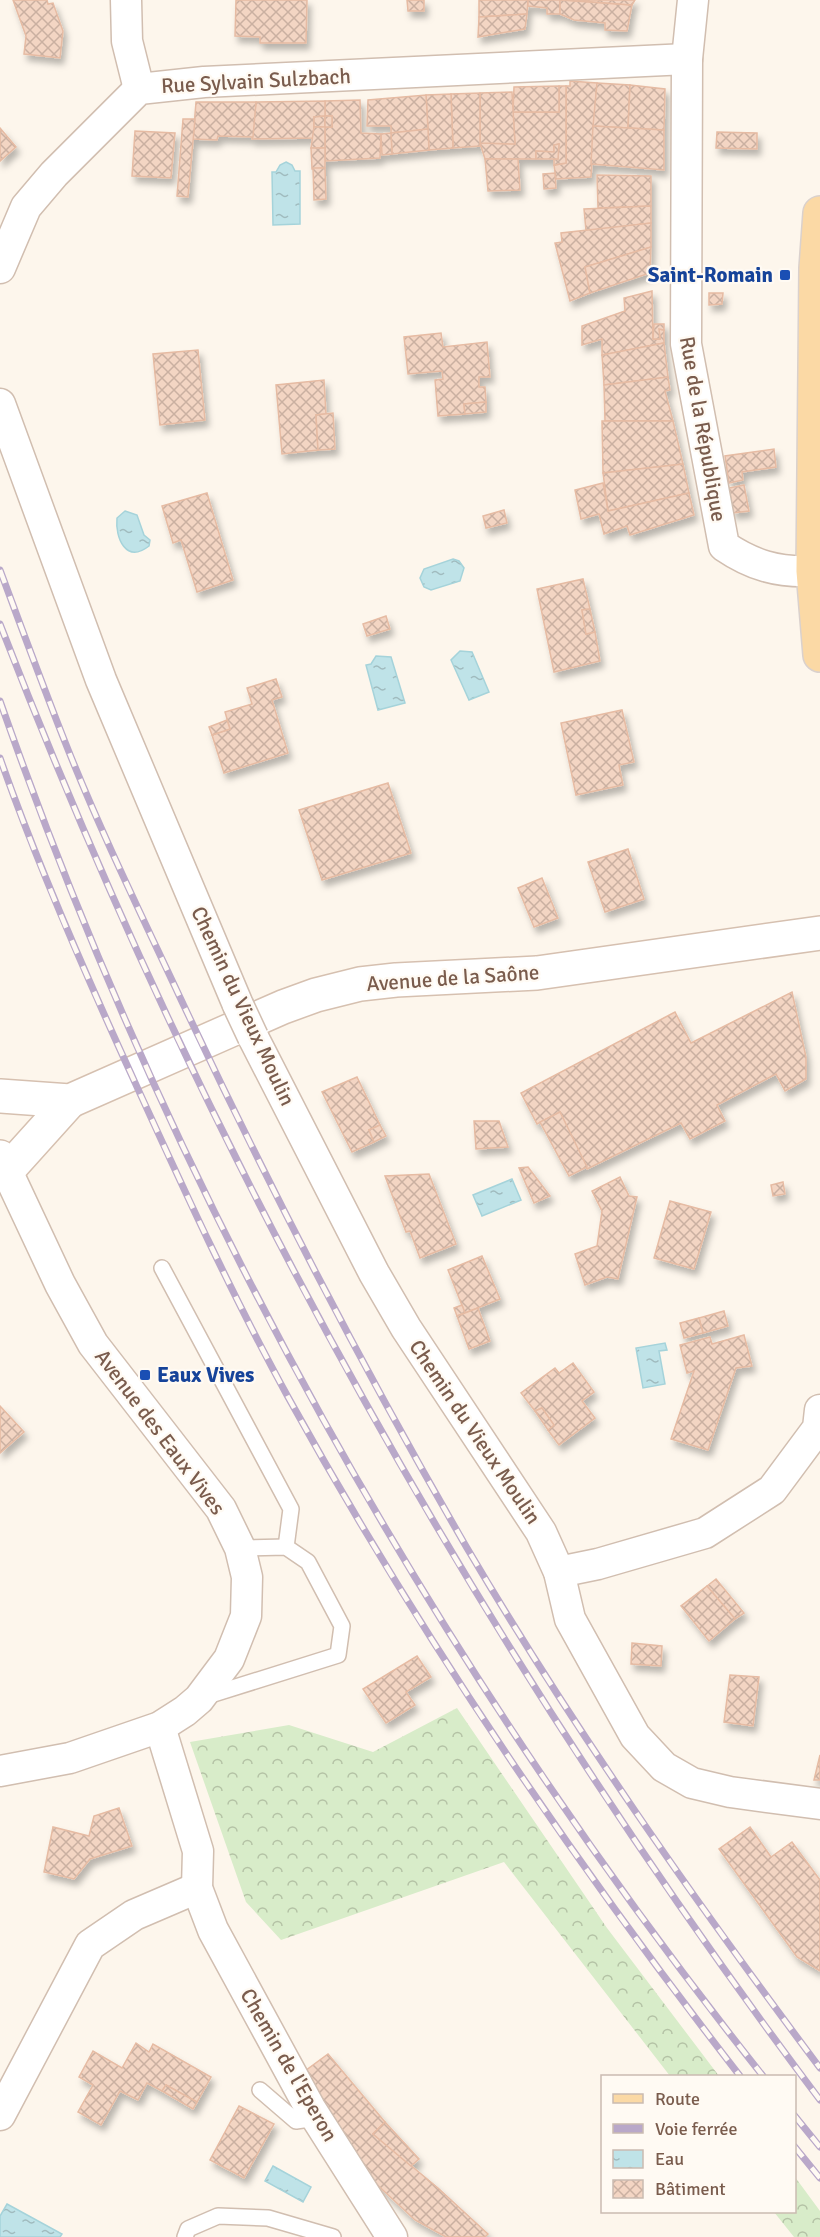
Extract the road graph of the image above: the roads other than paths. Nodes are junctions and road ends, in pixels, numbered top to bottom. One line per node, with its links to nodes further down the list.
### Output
1 (126, 0): 4 (street)
2 (693, 0): 3 (street, Rue de la République)
3 (687, 59): 4 (street, Rue Sylvain Sulzbach); 9 (street, Rue de la République)
4 (139, 89): 6 (street, Rue Sylvain Sulzbach)
5 (820, 213): 7 (main road)
6 (0, 268)
7 (818, 370): 9 (main road)
8 (0, 404): 19 (street, Chemin du Vieux Moulin, bridge)
9 (813, 571): 10 (main road)
10 (820, 655)
11 (820, 933): 13 (main road, Avenue de la Saône)
12 (0, 1096): 13 (main road, Avenue de la Saône)
13 (70, 1101): 14 (main road, Avenue de la Saône)
14 (3, 1164): 18 (street, Avenue des Eaux Vives)
15 (162, 1268): 17 (lane)
16 (820, 1410): 19 (street)
17 (286, 1547): 18 (lane); 20 (lane)
18 (240, 1548): 20 (street, Avenue des Eaux Vives)
19 (559, 1572): 23 (street, Chemin du Vieux Moulin)
20 (198, 1699): 21 (street, Avenue des Eaux Vives)
21 (160, 1727): 22 (street); 24 (street)
22 (0, 1771)
23 (820, 1804)
24 (197, 1888): 26 (street); 27 (street, Chemin de l'Eperon)
25 (260, 2090): 27 (lane)
26 (0, 2115)
27 (316, 2118): 30 (street, Chemin de l'Eperon)
28 (185, 2237): 29 (lane)
29 (333, 2237)
30 (390, 2237)

